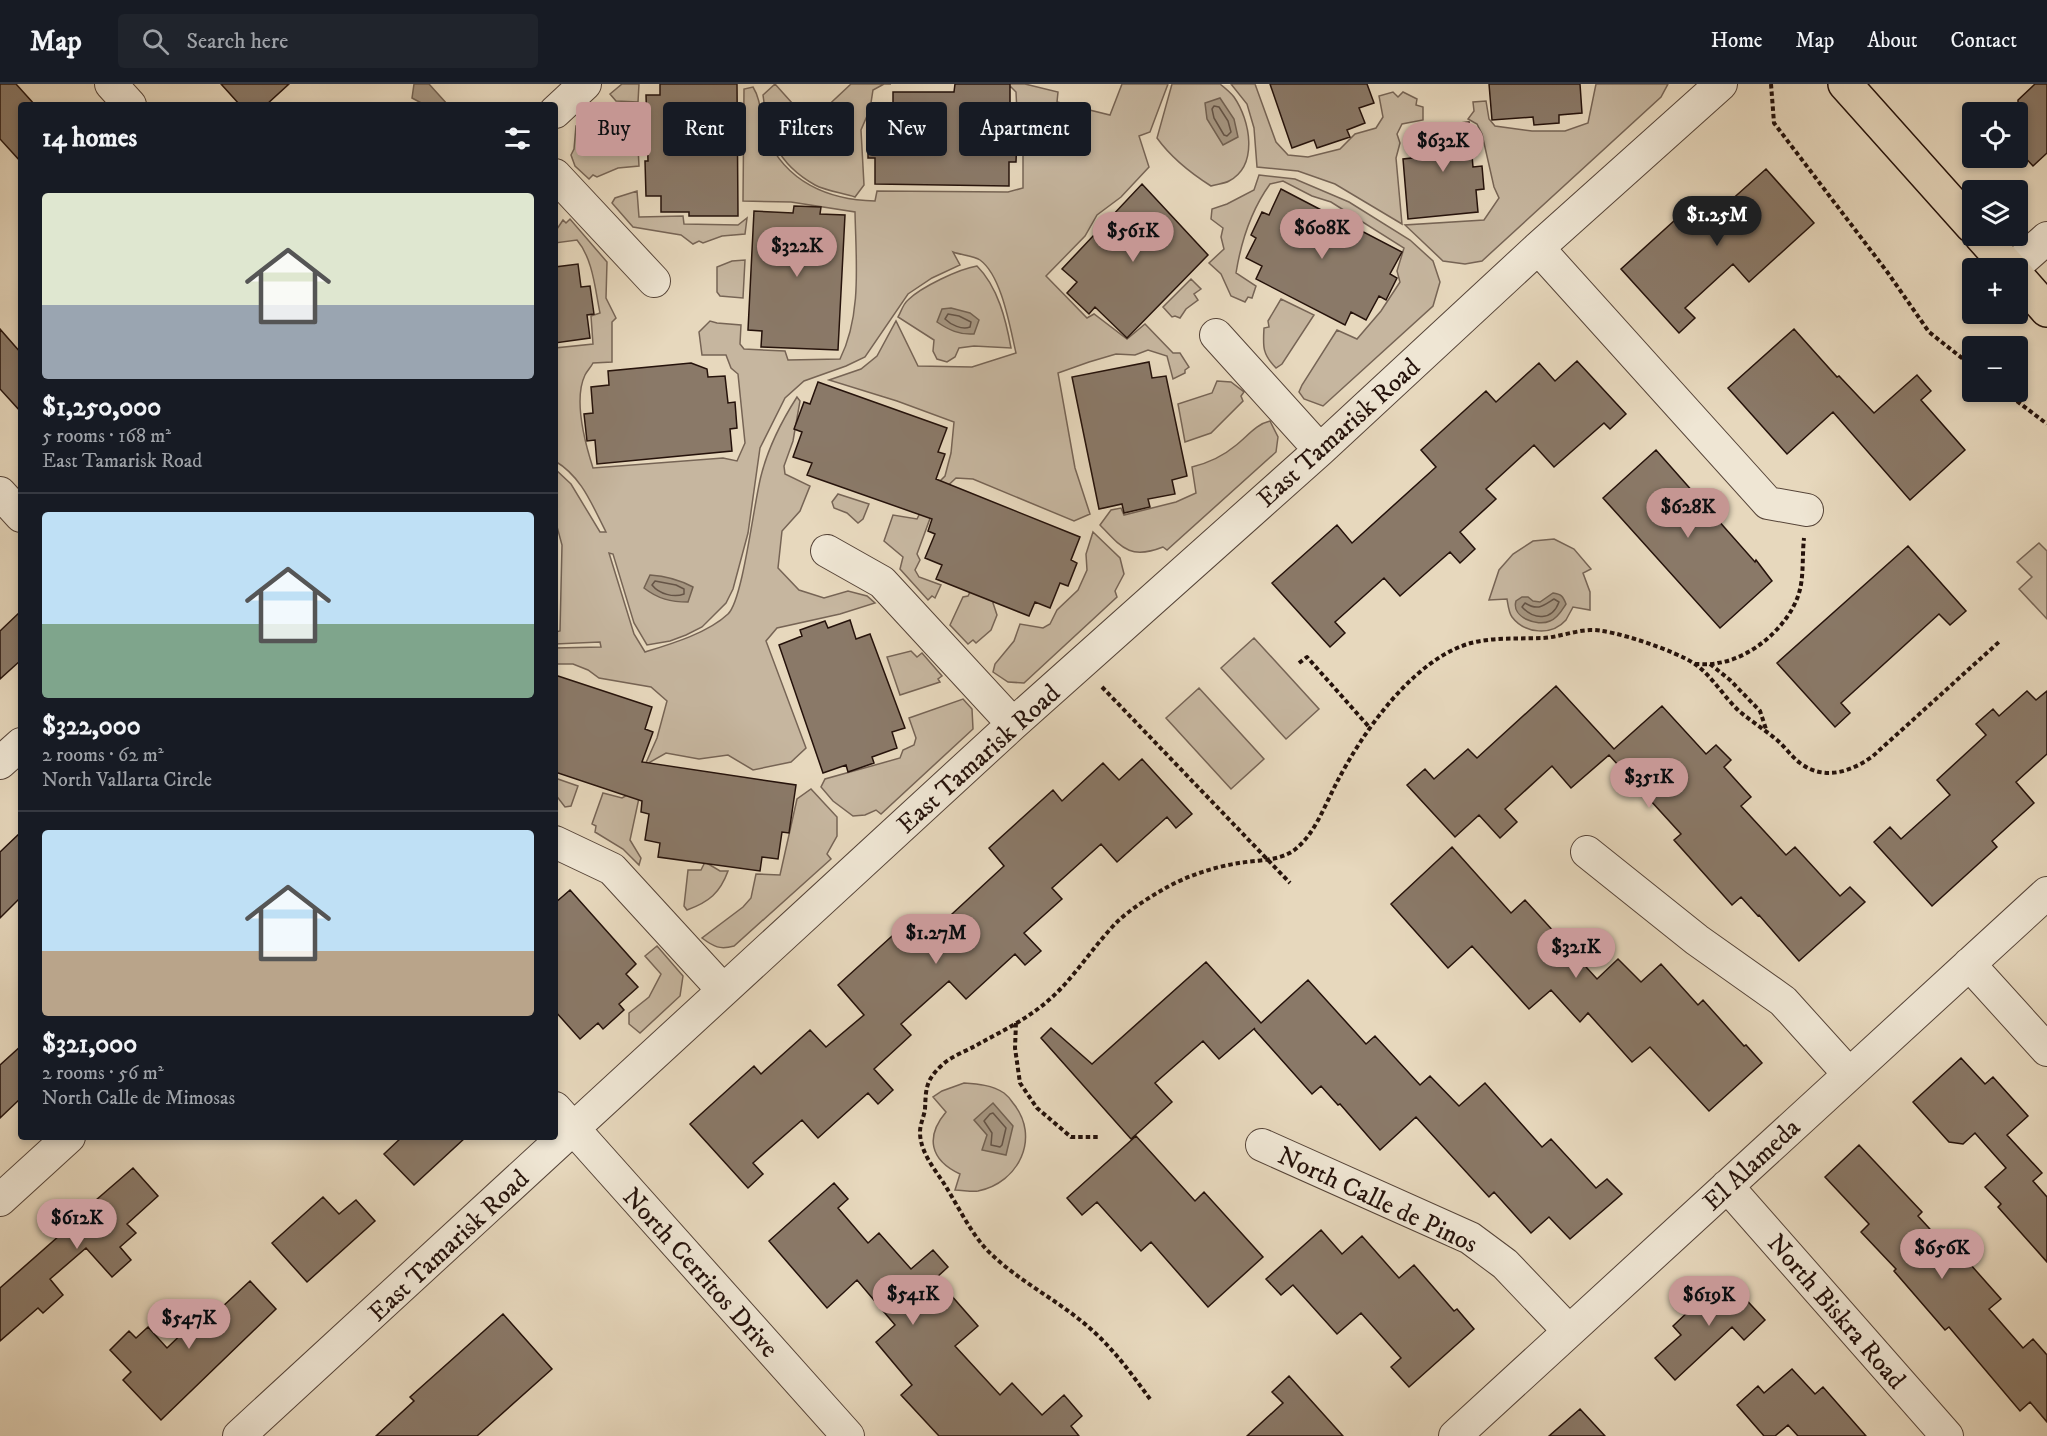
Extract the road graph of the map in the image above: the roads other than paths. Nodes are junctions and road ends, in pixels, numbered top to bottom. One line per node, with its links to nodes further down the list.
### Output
1 (111, 84): 5 (street)
2 (585, 84): 6 (street)
3 (1720, 84): 11 (street, East Tamarisk Road)
4 (1845, 84): 8 (main road)
5 (127, 102)
6 (558, 109)
7 (558, 178): 14 (street)
8 (1962, 215)
9 (2047, 238): 13 (street)
10 (1990, 246): 12 (main road)
11 (1538, 249): 18 (street, East Tamarisk Road); 20 (street)
12 (2002, 258)
13 (2023, 258)
14 (654, 281)
15 (2028, 288): 16 (main road)
16 (2047, 310)
17 (1216, 335): 18 (street)
18 (1320, 450): 23 (street, East Tamarisk Road)
19 (0, 493): 21 (street)
20 (1807, 510)
21 (18, 513)
22 (827, 551): 23 (street)
23 (1013, 724): 30 (street, East Tamarisk Road)
24 (18, 747): 25 (street)
25 (0, 763)
26 (558, 843): 30 (street)
27 (1587, 852): 32 (street)
28 (2047, 893): 29 (street, El Alameda)
29 (1969, 964): 31 (street); 32 (street, El Alameda)
30 (723, 990): 33 (street, East Tamarisk Road)
31 (2047, 1050)
32 (1849, 1074): 37 (street, El Alameda)
33 (564, 1119): 41 (street, North Cerritos Drive)
34 (66, 1140): 38 (street)
35 (542, 1140): 40 (street, East Tamarisk Road)
36 (1262, 1145): 39 (street, North Calle de Pinos)
37 (1727, 1186): 39 (street, El Alameda); 43 (street, North Biskra Road)
38 (0, 1200)
39 (1569, 1331): 42 (street, El Alameda)
40 (239, 1436)
41 (848, 1436)
42 (1455, 1436)
43 (1947, 1436)

